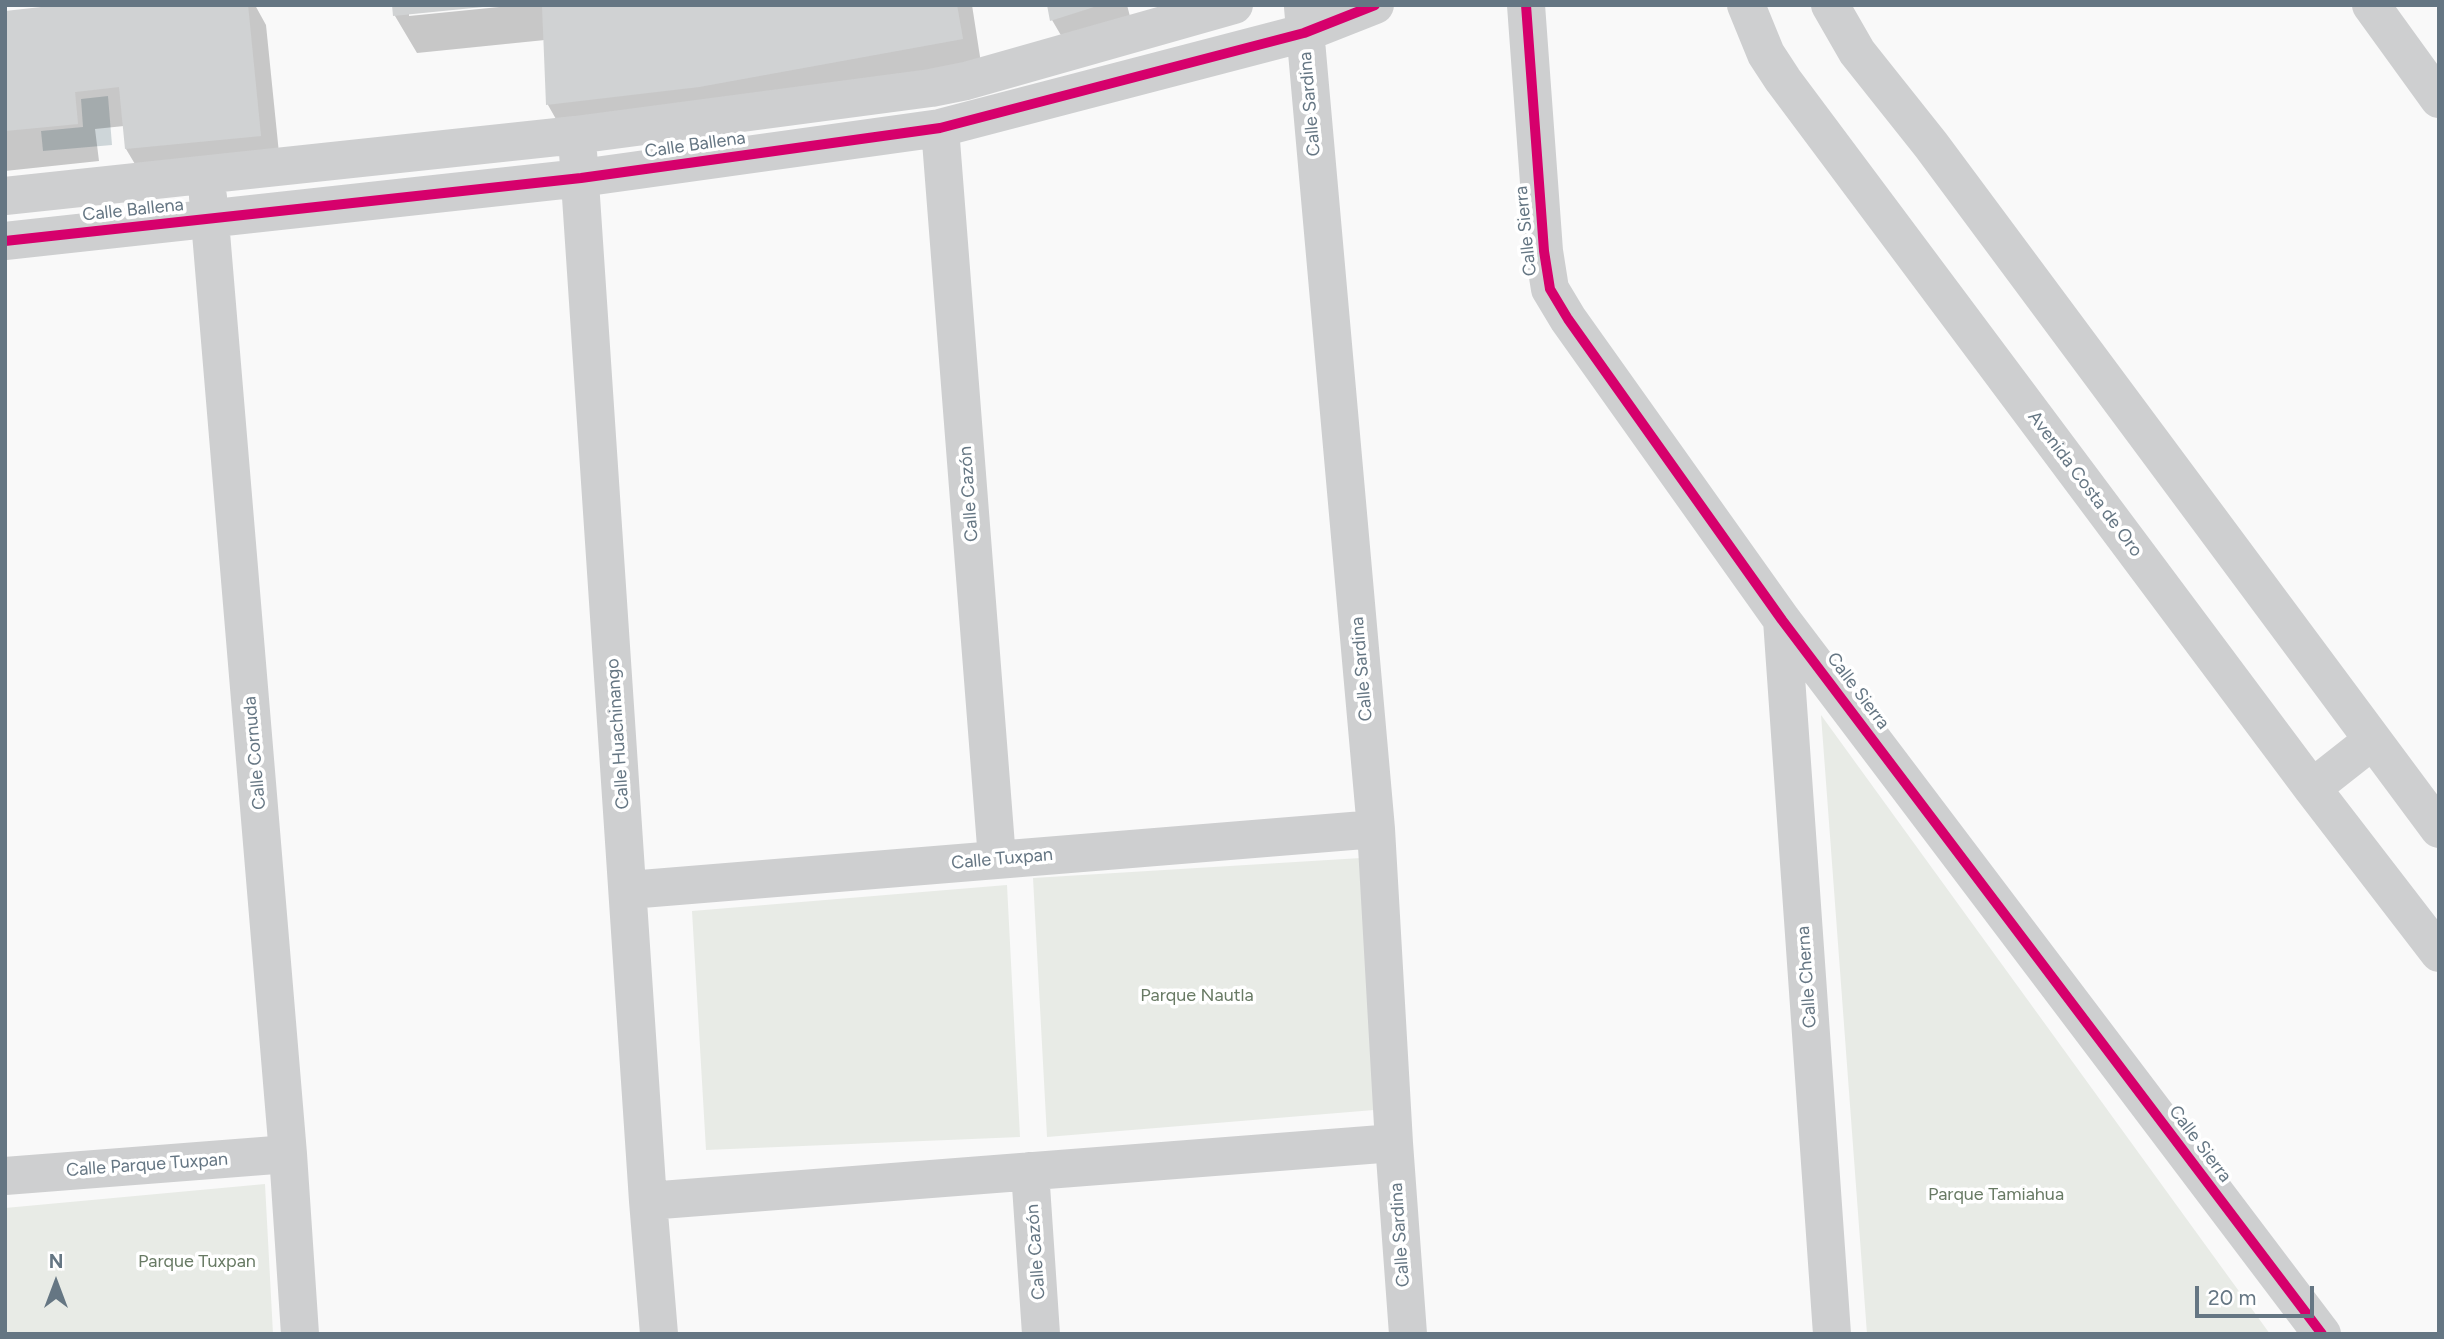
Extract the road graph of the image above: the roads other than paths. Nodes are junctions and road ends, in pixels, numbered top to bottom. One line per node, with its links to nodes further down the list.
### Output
1 (1234, 5): 10 (street, Calle Ballena)
2 (1375, 5): 7 (street, Calle Ballena)
3 (1526, 5): 16 (street, Calle Sierra)
4 (1746, 5): 18 (street, Avenida Costa de Oro)
5 (1830, 5): 17 (street)
6 (2371, 5): 8 (street)
7 (1303, 19): 9 (street, Calle Ballena); 19 (street, Calle Sardina)
8 (2439, 99)
9 (940, 128): 12 (street, Calle Ballena); 21 (street, Calle Cazón)
10 (576, 135): 11 (street, Calle Ballena); 12 (street, Calle Huachinango)
11 (206, 174): 13 (street, Calle Ballena); 14 (street, Calle Cornuda)
12 (581, 178): 14 (street, Calle Ballena); 22 (street, Calle Huachinango)
13 (5, 196)
14 (211, 220): 15 (street, Calle Ballena); 25 (street, Calle Cornuda)
15 (5, 241)
16 (1782, 620): 33 (street, Calle Cherna); 34 (street, Calle Sierra)
17 (2373, 740): 18 (street); 20 (street)
18 (2312, 788): 23 (street, Avenida Costa de Oro)
19 (1376, 829): 21 (street, Calle Tuxpan); 24 (street, Calle Sardina)
20 (2439, 829)
21 (998, 859): 22 (street, Calle Tuxpan)
22 (629, 890): 28 (street, Calle Huachinango)
23 (2439, 953)
24 (1394, 1143): 26 (street); 32 (street, Calle Sardina)
25 (288, 1154): 27 (street, Calle Parque Tuxpan); 29 (street, Calle Cornuda)
26 (1030, 1171): 28 (street); 31 (street, Calle Cazón)
27 (5, 1176)
28 (648, 1201): 30 (street, Calle Huachinango)
29 (300, 1334)
30 (659, 1334)
31 (1041, 1334)
32 (1408, 1334)
33 (1832, 1334)
34 (2322, 1334)

